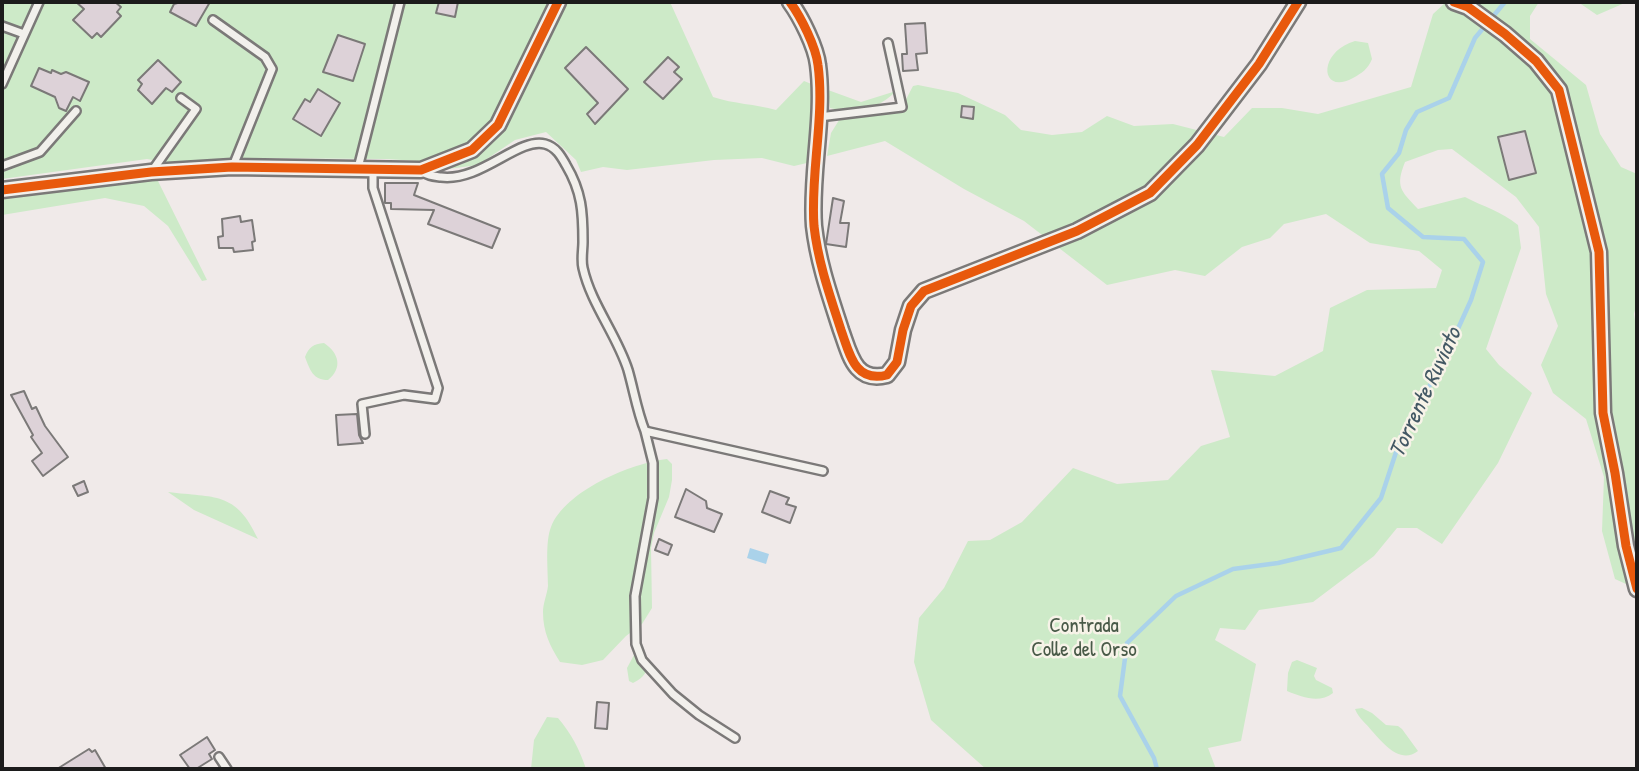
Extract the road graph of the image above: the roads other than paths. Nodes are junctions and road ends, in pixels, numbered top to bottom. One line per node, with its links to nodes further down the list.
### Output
1 (39, 2): 9 (lane)
2 (400, 2): 17 (lane)
3 (558, 2): 19 (street)
4 (790, 2): 14 (street)
5 (1298, 2): 14 (street)
6 (1461, 4): 25 (street)
7 (214, 20): 16 (lane)
8 (2, 26): 9 (lane)
9 (24, 34): 11 (lane)
10 (888, 43): 14 (lane)
11 (2, 84)
12 (181, 98): 20 (lane)
13 (76, 111): 15 (lane)
14 (818, 117)
15 (2, 166)
16 (232, 167): 17 (street); 20 (street)
17 (358, 168): 18 (street)
18 (373, 168): 19 (street); 23 (lane)
19 (421, 170): 22 (lane)
20 (151, 172): 21 (street)
21 (2, 190)
22 (645, 431): 24 (lane); 26 (lane)
23 (365, 434)
24 (823, 471)
25 (1637, 589)
26 (736, 738)
27 (219, 757): 28 (lane)
28 (227, 769)

